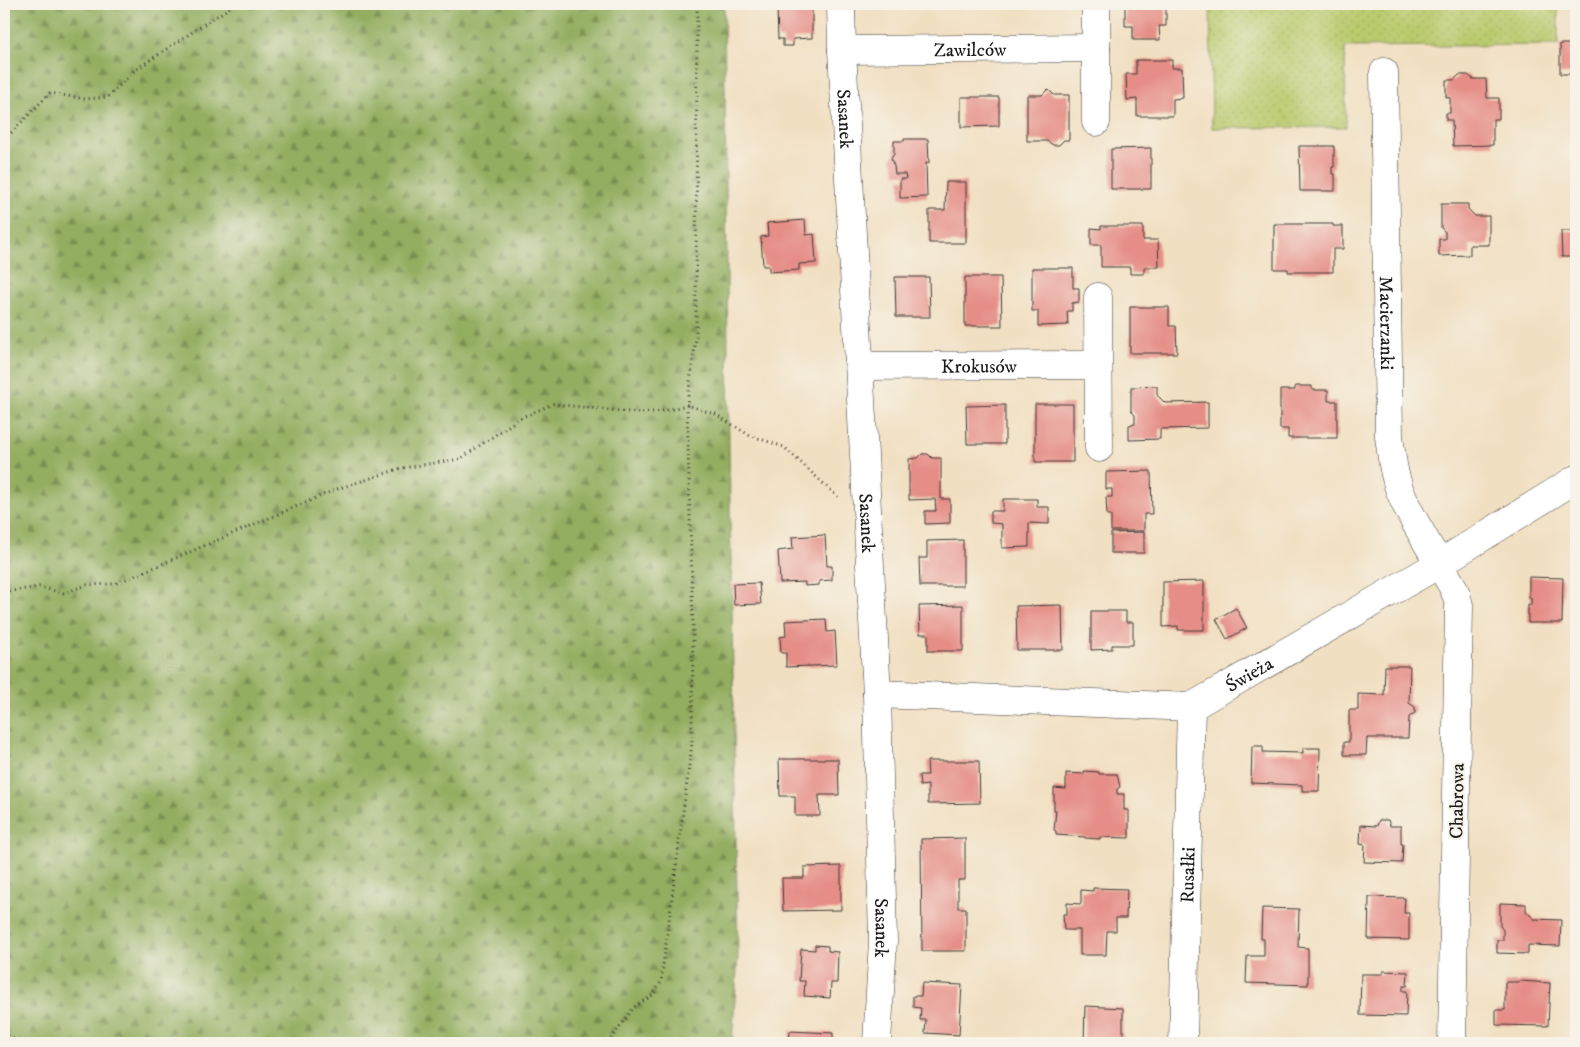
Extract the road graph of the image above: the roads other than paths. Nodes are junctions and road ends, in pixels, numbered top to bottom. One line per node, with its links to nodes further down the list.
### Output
1 (841, 4): 4 (street, Sasanek)
2 (1096, 4): 3 (street)
3 (1096, 48): 4 (street, Zawilców); 6 (street)
4 (842, 50): 9 (street, Sasanek)
5 (1384, 72): 12 (street, Macierzanki)
6 (1096, 122)
7 (1098, 297): 8 (street)
8 (1098, 365): 9 (street, Krokusów); 10 (street)
9 (860, 366): 13 (street, Sasanek)
10 (1099, 448)
11 (1576, 479): 12 (street, Świeża)
12 (1438, 564): 14 (street, Świeża); 17 (street, Chabrowa)
13 (877, 694): 14 (street); 15 (street, Sasanek)
14 (1191, 707): 16 (street, Rusałki)
15 (877, 1043)
16 (1183, 1043)
17 (1452, 1043)

